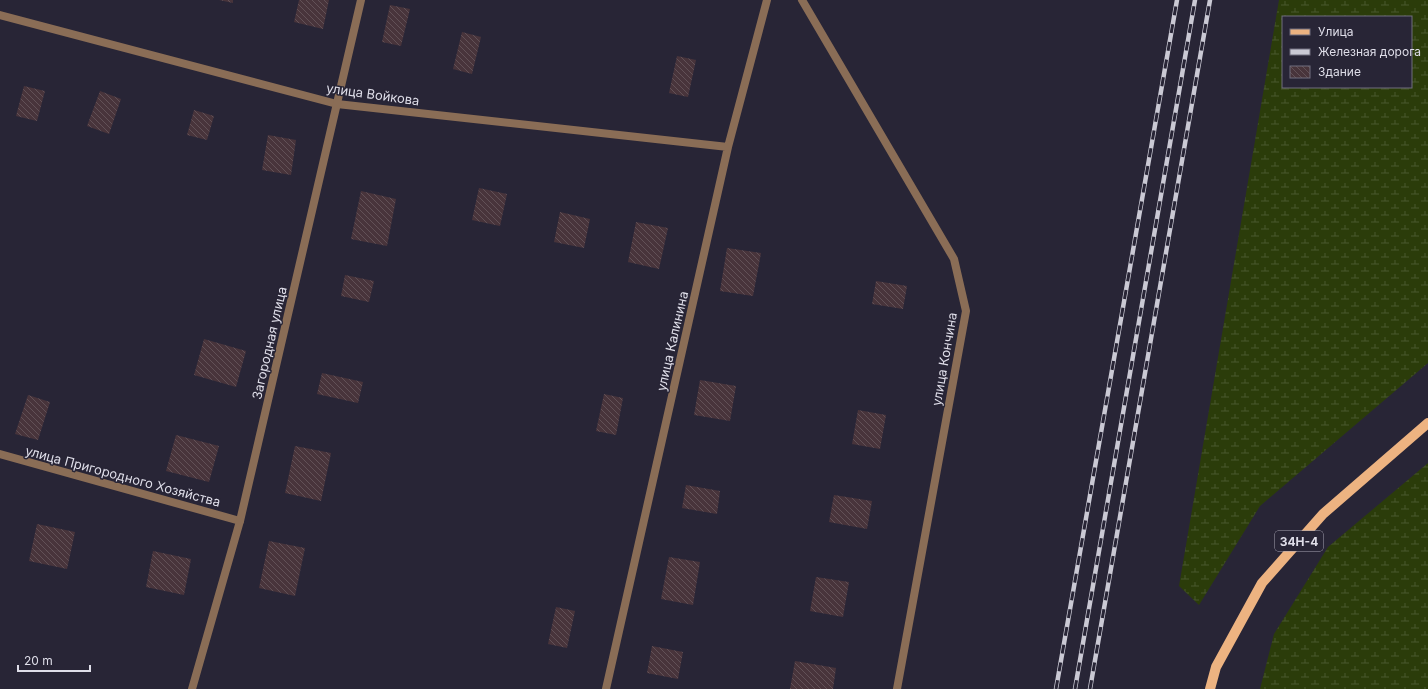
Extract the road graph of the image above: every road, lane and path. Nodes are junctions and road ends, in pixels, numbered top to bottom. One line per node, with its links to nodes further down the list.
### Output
1 (361, 0): 5 (street, Загородная улица)
2 (767, 0): 6 (street, улица Калинина)
3 (802, 0): 12 (street, улица Кончина)
4 (0, 15): 5 (street, улица Войкова)
5 (337, 104): 6 (street, улица Войкова); 9 (street, Загородная улица)
6 (728, 147): 11 (street, улица Калинина)
7 (1428, 423): 13 (main road, 34Н-4)
8 (0, 454): 9 (street, улица Пригородного Хозяйства)
9 (240, 521): 10 (street, Загородная улица)
10 (192, 689)
11 (606, 689)
12 (897, 689)
13 (1210, 689)

